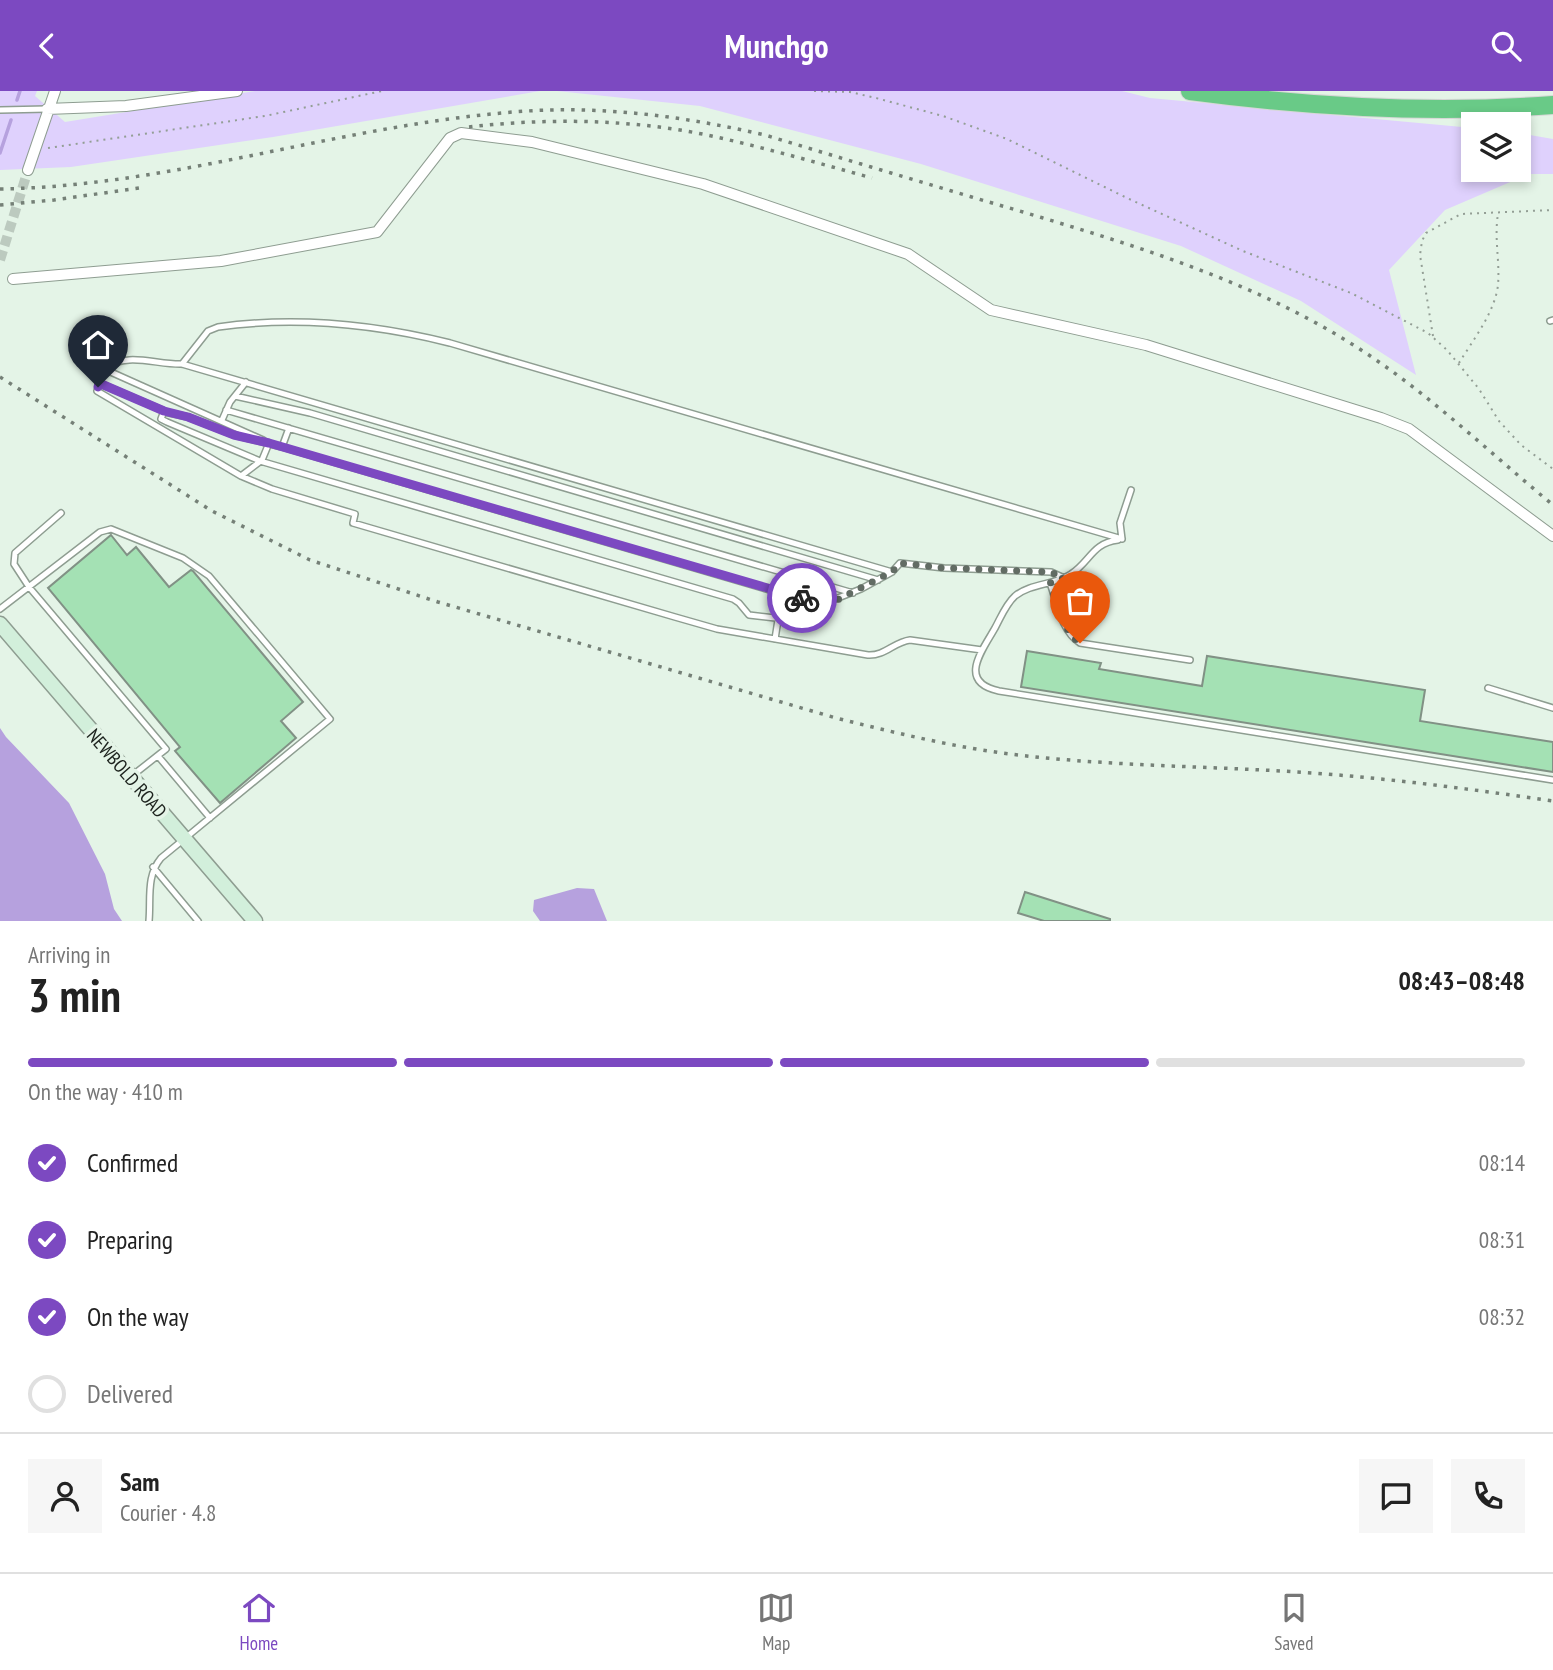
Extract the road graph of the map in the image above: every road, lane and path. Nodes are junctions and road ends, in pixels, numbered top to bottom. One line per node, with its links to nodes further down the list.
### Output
1 (55, 91): 7 (street)
2 (237, 91): 7 (street)
3 (382, 91): 9 (path)
4 (814, 91): 14 (path)
5 (1190, 91): 6 (highway)
6 (1553, 105)
7 (47, 109): 8 (lane); 9 (street)
8 (0, 110)
9 (34, 151): 10 (street)
10 (28, 170)
11 (1553, 210): 12 (path)
12 (1498, 213): 14 (path); 16 (path)
13 (13, 279): 32 (street)
14 (1433, 337): 16 (path)
15 (182, 364): 17 (lane); 18 (lane); 33 (lane)
16 (1459, 364): 28 (path)
17 (104, 369): 19 (lane); 23 (lane)
18 (246, 382): 20 (lane); 34 (lane)
19 (99, 383): 22 (lane); 29 (lane)
20 (235, 395): 21 (lane); 36 (lane)
21 (226, 410): 23 (lane); 24 (lane)
22 (164, 411): 25 (lane); 27 (lane)
23 (222, 420): 25 (lane)
24 (289, 428): 26 (lane); 39 (lane)
25 (269, 443): 26 (lane); 27 (lane)
26 (282, 447): 40 (lane)
27 (260, 461): 29 (lane); 42 (lane)
28 (1553, 469)
29 (241, 476): 44 (lane)
30 (1131, 490): 33 (lane)
31 (61, 513): 38 (lane)
32 (1553, 536)
33 (1122, 539): 35 (lane)
34 (892, 572): 35 (lane); 36 (lane)
35 (1064, 578): 37 (lane)
36 (878, 580): 39 (lane)
37 (1050, 583): 45 (lane); 46 (lane)
38 (29, 587): 41 (lane); 49 (lane); 52 (lane)
39 (853, 593): 40 (lane)
40 (830, 603): 42 (lane)
41 (0, 609)
42 (778, 620): 44 (lane)
43 (0, 624): 50 (main road, NEWBOLD ROAD)
44 (775, 639): 45 (lane)
45 (982, 650): 51 (lane)
46 (1190, 660)
47 (1488, 688): 48 (lane)
48 (1553, 708)
49 (158, 756): 50 (lane); 52 (lane)
50 (130, 777): 53 (main road, NEWBOLD ROAD)
51 (1553, 780)
52 (210, 818): 53 (lane)
53 (185, 840): 54 (lane); 57 (main road, NEWBOLD ROAD)
54 (153, 867): 55 (lane); 56 (lane)
55 (149, 921)
56 (198, 921)
57 (255, 921)

